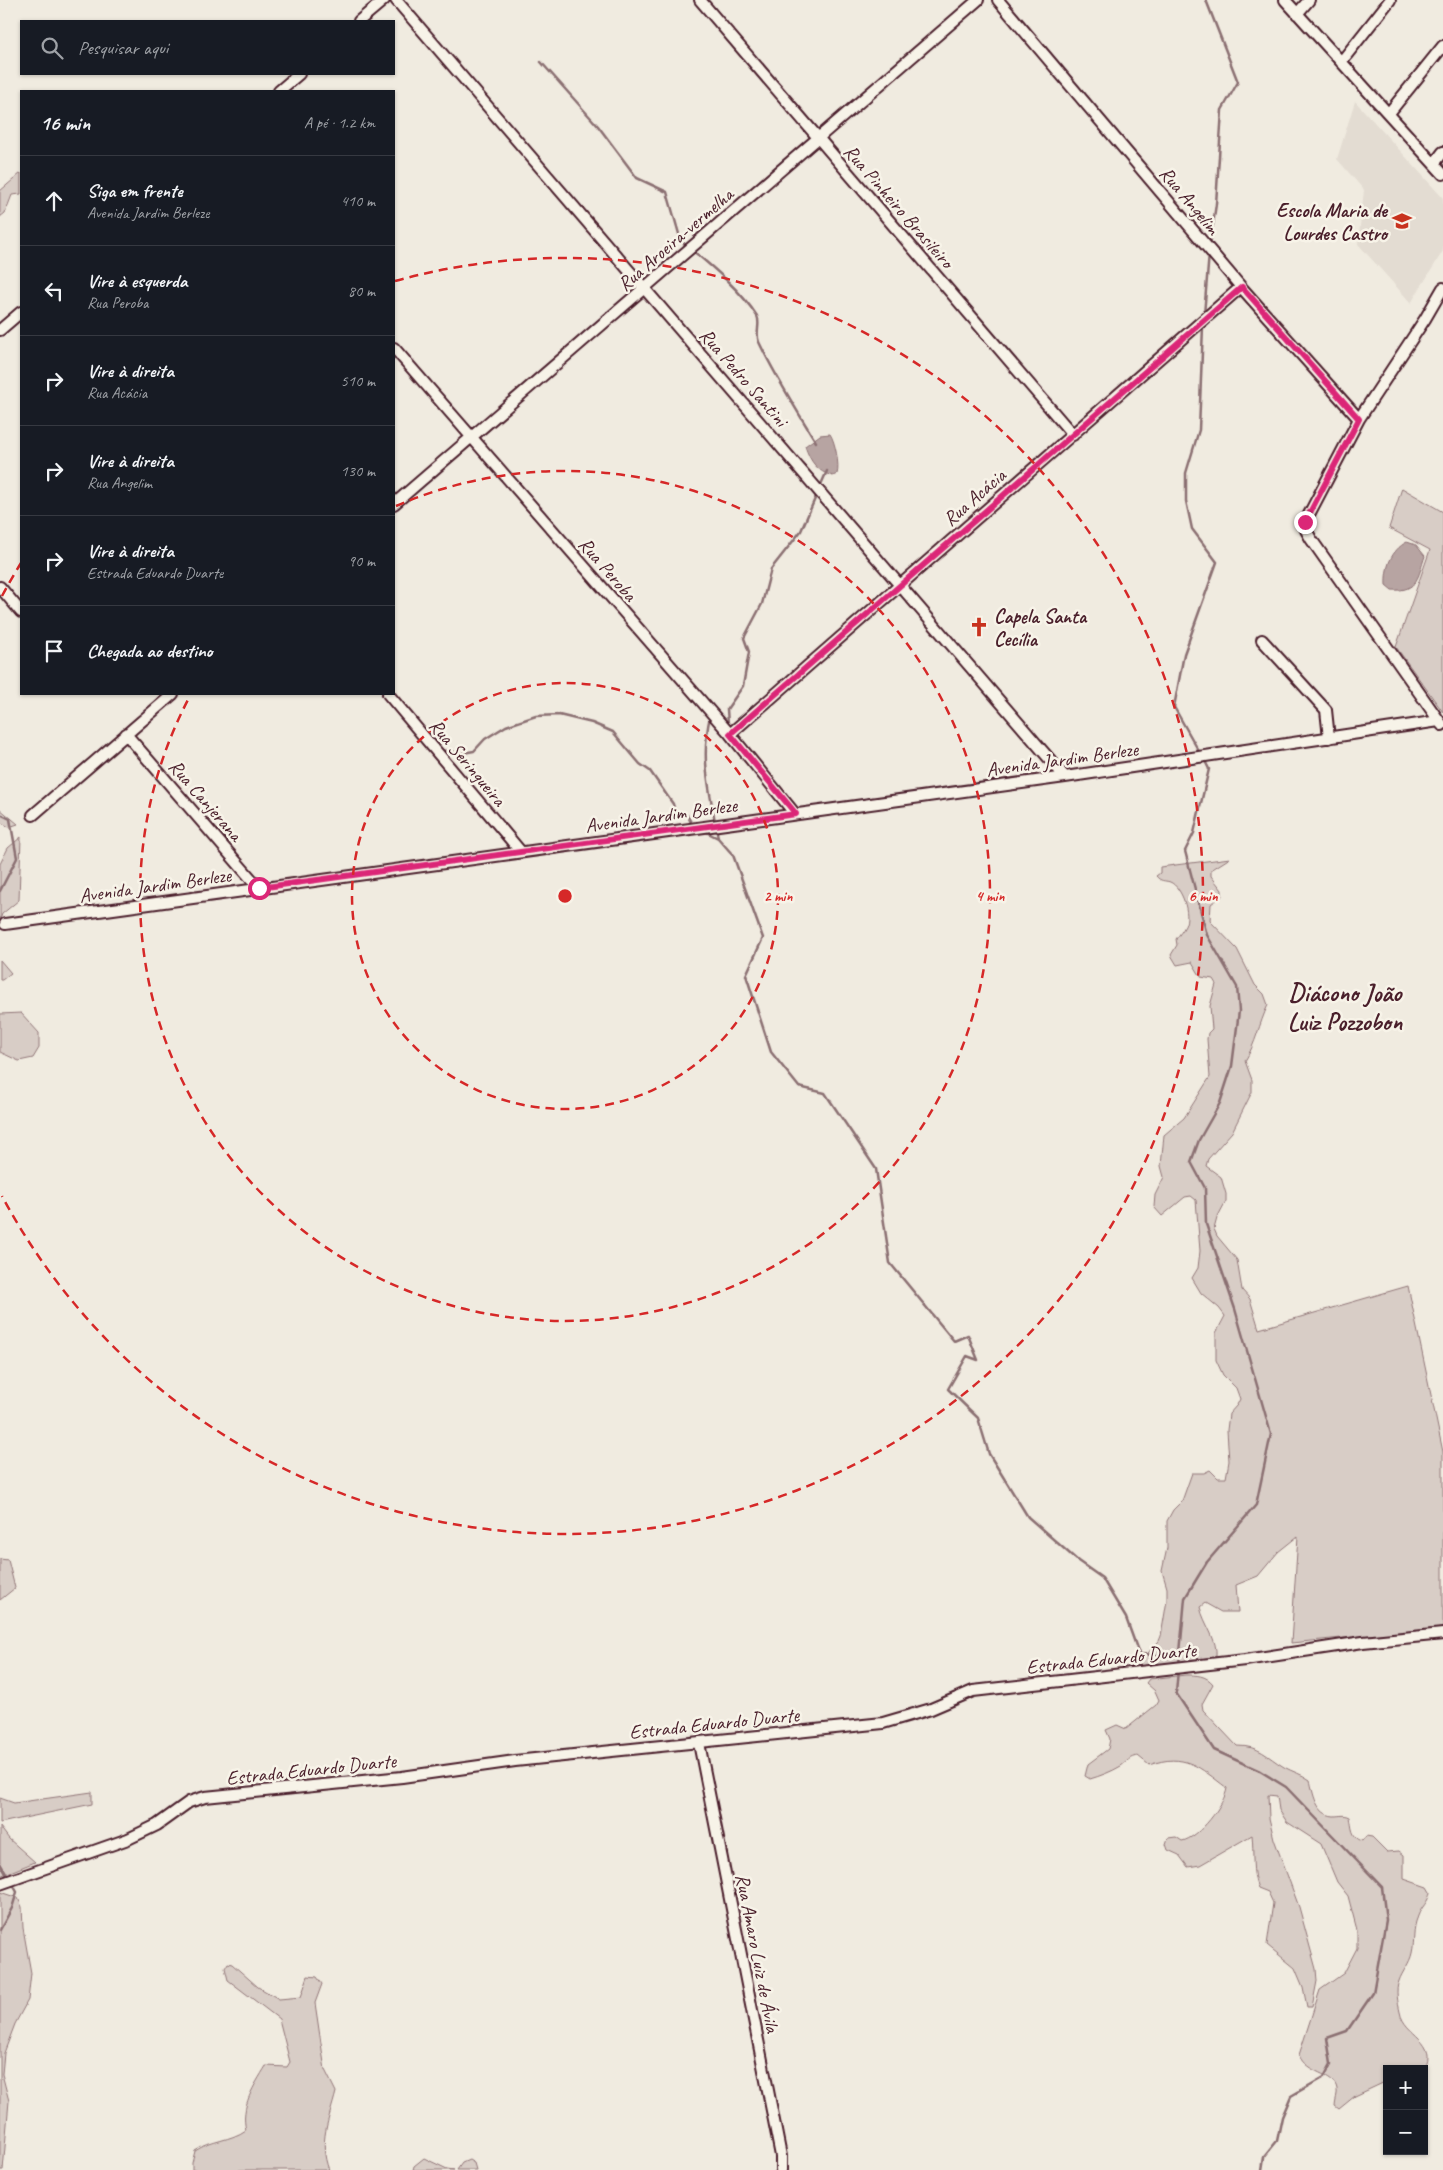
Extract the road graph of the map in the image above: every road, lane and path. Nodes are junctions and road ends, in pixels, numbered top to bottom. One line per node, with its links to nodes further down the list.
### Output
1 (384, 0): 10 (street)
2 (396, 0): 21 (street, Rua Pedro Santini)
3 (700, 0): 16 (street, Rua Pinheiro Brasileiro)
4 (978, 0): 16 (street, Rua Aroeira-vermelha)
5 (998, 0): 20 (street, Rua Angelim)
6 (1285, 0): 9 (street)
7 (1309, 0): 9 (street)
8 (1390, 0): 12 (street)
9 (1297, 14): 12 (street)
10 (360, 20)
11 (1443, 46): 15 (street)
12 (1341, 62): 15 (street)
13 (298, 75): 14 (street)
14 (279, 90)
15 (1389, 114): 18 (street)
16 (818, 139): 21 (street, Rua Aroeira-vermelha); 27 (street, Rua Pinheiro Brasileiro)
17 (1443, 152): 18 (street)
18 (1434, 164): 19 (street)
19 (1443, 174)
20 (1242, 287): 26 (street, Rua Angelim); 27 (street, Rua Acácia)
21 (644, 288): 28 (street, Rua Aroeira-vermelha); 30 (street, Rua Pedro Santini)
22 (1443, 288): 26 (street)
23 (20, 313): 24 (street)
24 (0, 330)
25 (395, 349): 28 (street, Rua Peroba)
26 (1359, 419): 36 (street)
27 (1072, 435): 30 (street, Rua Acácia)
28 (470, 438): 29 (street, Rua Aroeira-vermelha); 38 (street, Rua Peroba)
29 (395, 503)
30 (900, 585): 38 (street, Rua Acácia); 40 (street, Rua Pedro Santini)
31 (0, 587): 32 (street)
32 (20, 611)
33 (1262, 640): 39 (street)
34 (172, 695): 37 (street)
35 (389, 695): 43 (street, Rua Seringueira)
36 (1441, 724): 39 (street, Avenida Jardim Berleze)
37 (126, 734): 42 (street); 44 (street, Rua Canjerana)
38 (730, 734): 41 (street, Rua Peroba)
39 (1330, 738): 40 (street, Avenida Jardim Berleze)
40 (1065, 777): 41 (street, Avenida Jardim Berleze)
41 (796, 814): 43 (street, Avenida Jardim Berleze)
42 (33, 815)
43 (521, 852): 44 (street, Avenida Jardim Berleze)
44 (259, 888): 45 (street, Avenida Jardim Berleze)
45 (5, 924)
46 (1443, 1634): 47 (street, Estrada Eduardo Duarte)
47 (699, 1743): 48 (street, Estrada Eduardo Duarte); 49 (street, Rua Amaro Luiz de Ávila)
48 (0, 1884)
49 (781, 2170)

